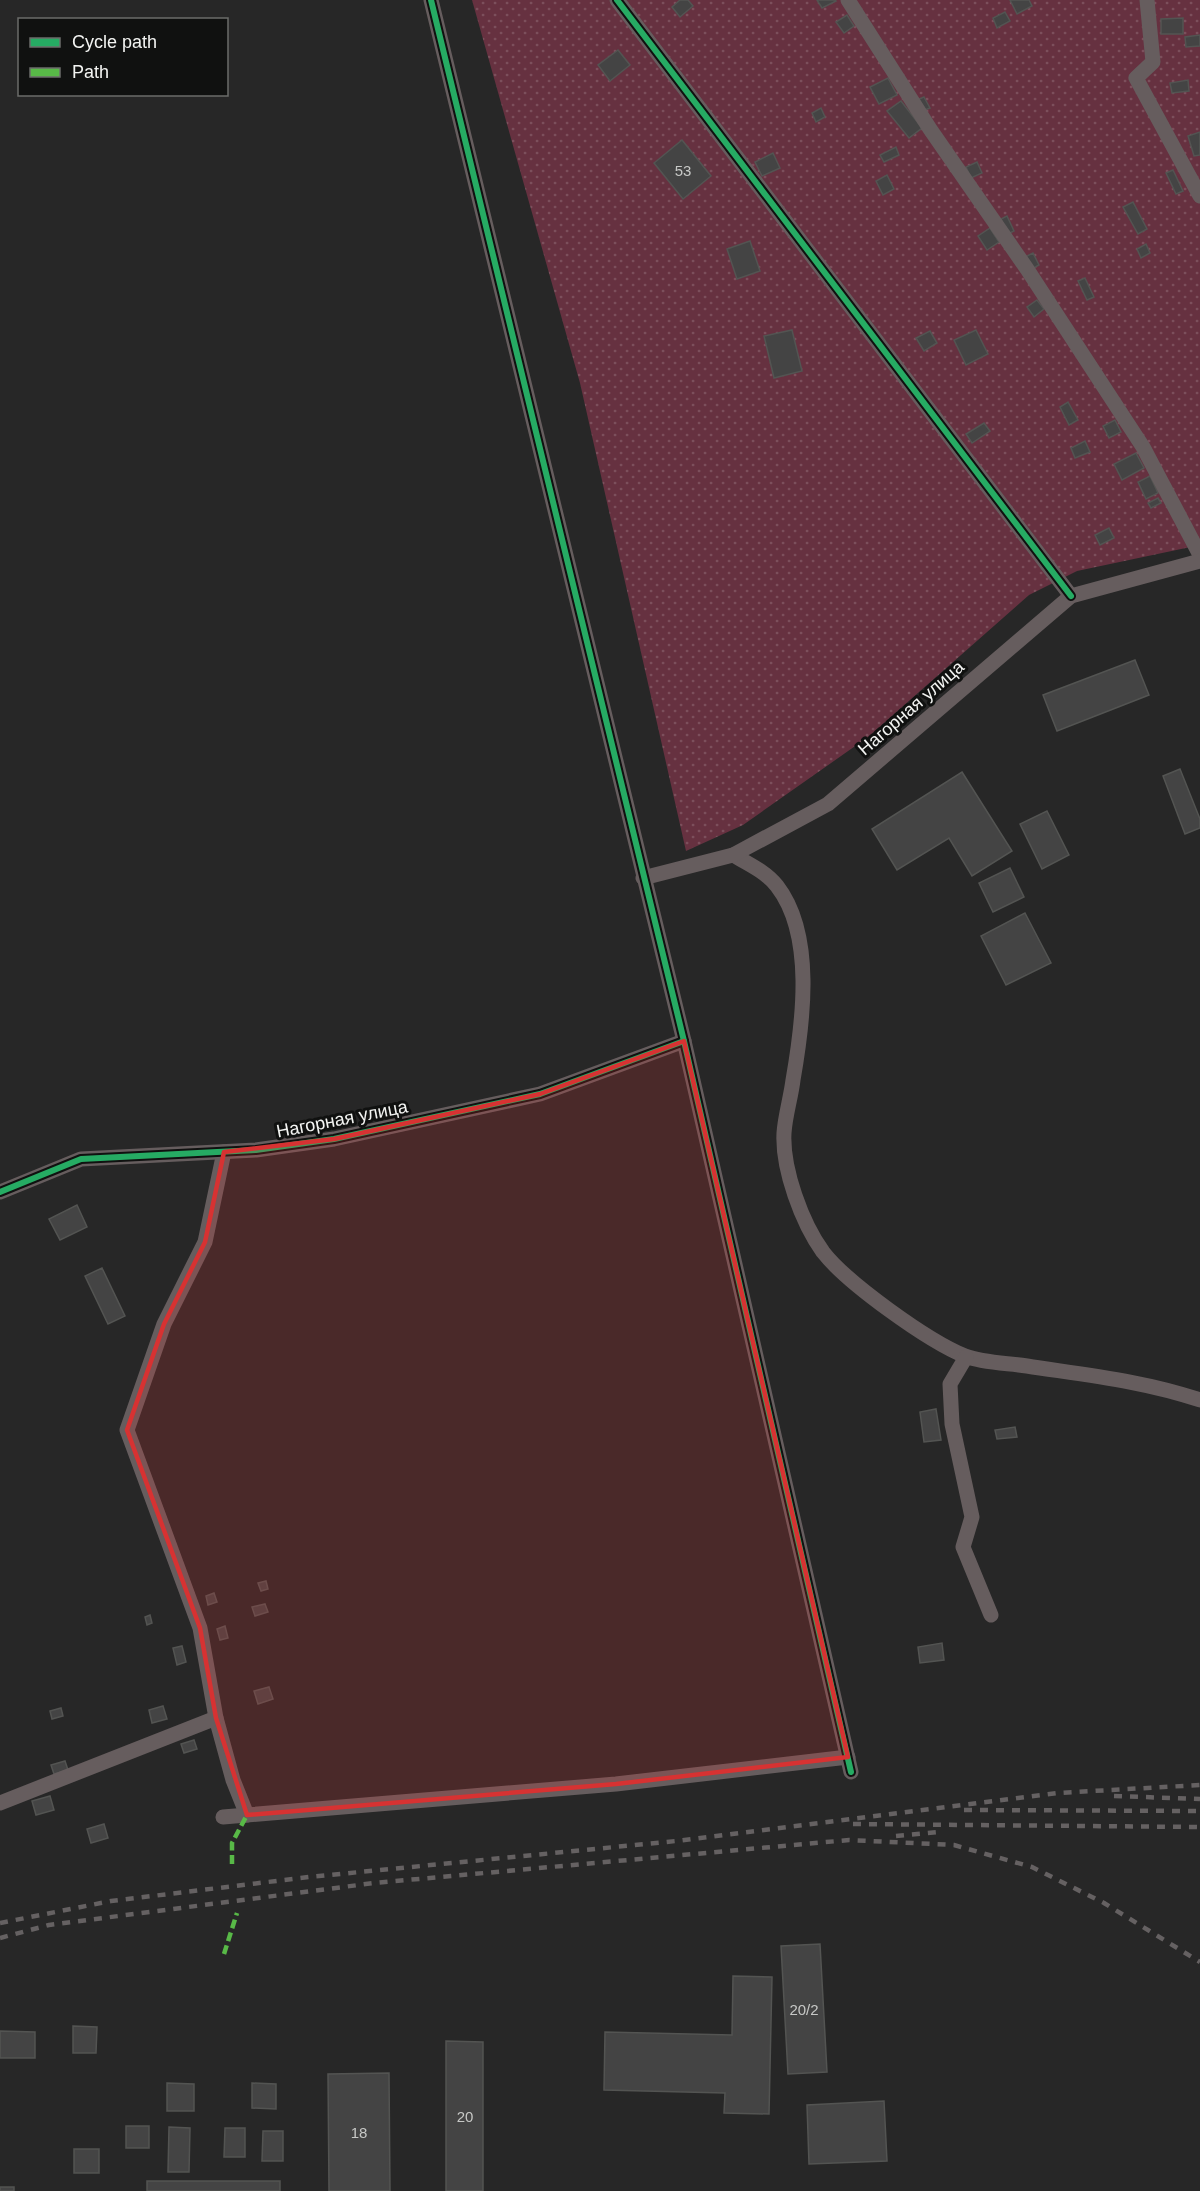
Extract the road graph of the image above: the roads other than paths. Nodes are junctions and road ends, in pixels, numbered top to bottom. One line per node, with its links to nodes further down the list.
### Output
1 (431, 0): 10 (street)
2 (617, 0): 8 (street)
3 (848, 0): 6 (street)
4 (1147, 0): 5 (street)
5 (1200, 196)
6 (1200, 555)
7 (1200, 561): 8 (street, Нагорная улица)
8 (1071, 596): 9 (street, Нагорная улица)
9 (733, 855): 10 (street, Нагорная улица); 14 (street)
10 (643, 878): 11 (street)
11 (684, 1041): 12 (street, Нагорная улица); 19 (street)
12 (224, 1152): 13 (street, Нагорная улица); 17 (street)
13 (0, 1192)
14 (966, 1356): 15 (street); 16 (street)
15 (1200, 1400)
16 (991, 1616)
17 (216, 1718): 18 (street); 19 (street)
18 (0, 1803)
19 (247, 1815): 20 (street)
20 (224, 1817)

